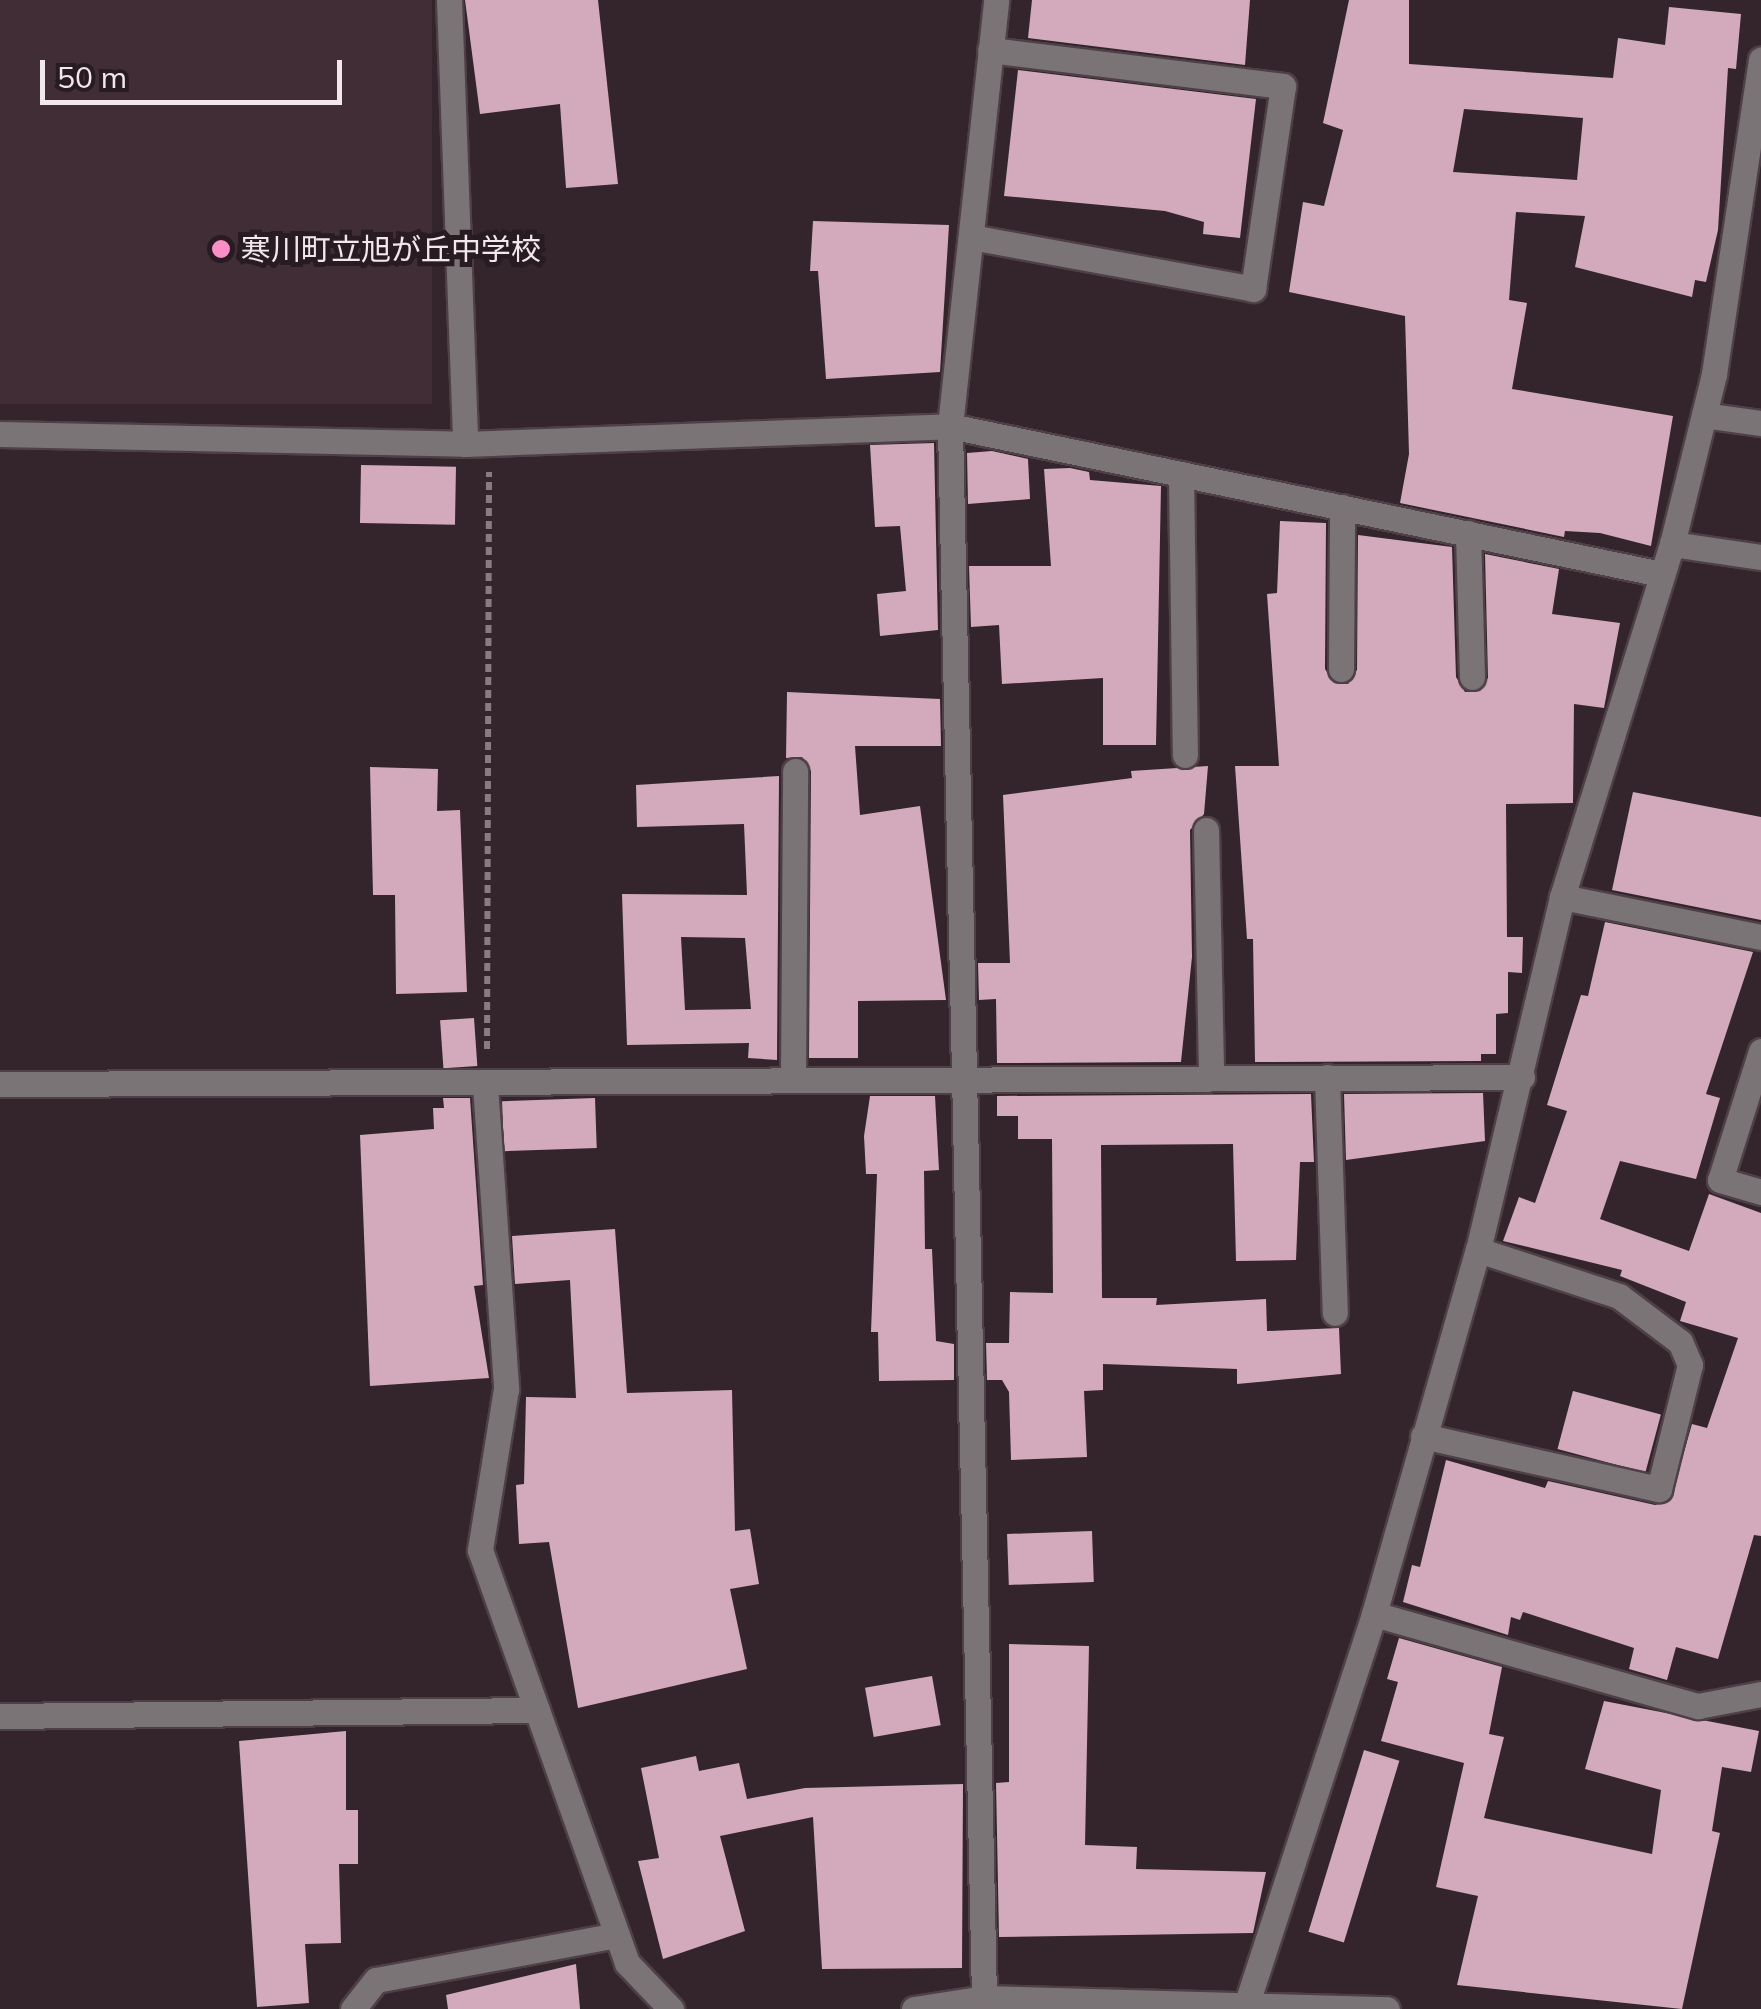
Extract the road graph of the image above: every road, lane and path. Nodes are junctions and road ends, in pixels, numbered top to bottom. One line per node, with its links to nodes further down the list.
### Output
1 (450, 0): 10 (street)
2 (996, 0): 3 (street)
3 (990, 50): 5 (street); 5 (street)
4 (1761, 60): 6 (street)
5 (970, 237): 8 (street)
6 (1704, 416): 7 (street); 14 (street)
7 (1761, 423)
8 (950, 426): 10 (street); 11 (street); 28 (street)
9 (0, 434): 10 (street)
10 (477, 444): 31 (path)
11 (1181, 474): 12 (street); 19 (street)
12 (1342, 508): 13 (street); 17 (street)
13 (1468, 534): 16 (street); 18 (street)
14 (1672, 544): 15 (street); 16 (street)
15 (1761, 557)
16 (1661, 574): 22 (street)
17 (1341, 670)
18 (1472, 677)
19 (1185, 755)
20 (794, 771): 29 (street)
21 (1206, 830): 25 (street)
22 (1562, 896): 23 (street); 27 (street)
23 (1761, 937)
24 (1761, 1051): 32 (street)
25 (1211, 1077): 26 (street); 28 (street)
26 (1327, 1077): 27 (street); 34 (street)
27 (1522, 1077): 33 (street)
28 (969, 1078): 29 (street); 41 (street)
29 (792, 1080): 31 (street)
30 (0, 1084): 31 (street)
31 (485, 1085): 38 (street)
32 (1761, 1192)
33 (1478, 1250): 35 (street); 35 (street)
34 (1335, 1314)
35 (1423, 1436): 36 (street)
36 (1374, 1614): 37 (street); 42 (street)
37 (1761, 1694)
38 (537, 1710): 39 (street); 40 (street)
39 (0, 1716)
40 (617, 1935): 44 (street); 45 (street)
41 (984, 1998): 42 (street); 43 (street)
42 (1246, 2004): 47 (street)
43 (942, 2007): 46 (street)
44 (353, 2009)
45 (672, 2009)
46 (914, 2009)
47 (1386, 2009)

